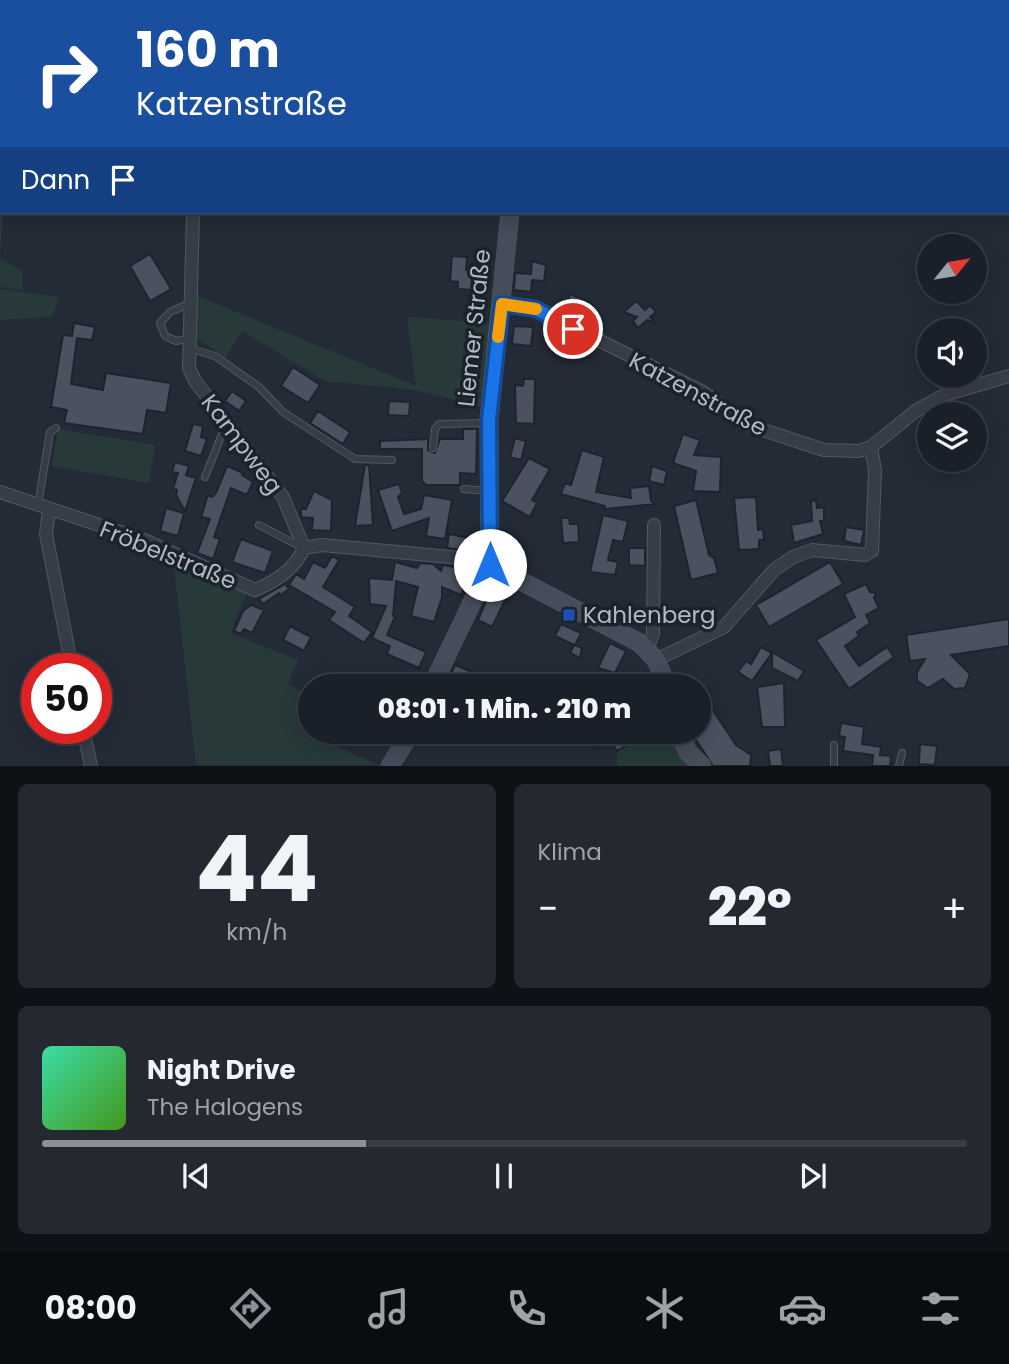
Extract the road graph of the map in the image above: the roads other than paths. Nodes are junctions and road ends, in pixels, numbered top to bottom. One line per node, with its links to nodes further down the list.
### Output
1 (193, 214): 3 (street, Kampweg)
2 (510, 214): 4 (main road, Liemer Straße)
3 (188, 304): 5 (street, Kampweg); 5 (lane)
4 (502, 304): 7 (main road, Liemer Straße); 10 (street, Katzenstraße)
5 (187, 343): 8 (street, Kampweg); 12 (lane)
6 (1009, 376): 10 (street)
7 (489, 423): 11 (lane); 15 (main road, Liemer Straße)
8 (229, 426): 13 (lane); 20 (street, Kampweg)
9 (56, 428): 17 (lane)
10 (871, 447): 23 (street)
11 (433, 448)
12 (392, 460)
13 (205, 477)
14 (464, 488): 15 (lane)
15 (489, 491): 21 (main road, Liemer Straße)
16 (0, 492): 17 (street, Fröbelstraße)
17 (43, 508): 20 (street, Fröbelstraße); 22 (street)
18 (259, 525): 20 (lane)
19 (654, 525): 23 (street)
20 (304, 548): 21 (street)
21 (490, 565): 23 (main road); 24 (main road)
22 (69, 653)
23 (651, 654): 25 (main road)
24 (438, 674)
25 (661, 674)
26 (86, 744): 31 (street)
27 (403, 744): 32 (main road)
28 (684, 744): 33 (main road)
29 (834, 745): 34 (lane)
30 (902, 753): 35 (lane)
31 (90, 765)
32 (390, 765)
33 (702, 765)
34 (834, 765)
35 (899, 765)

